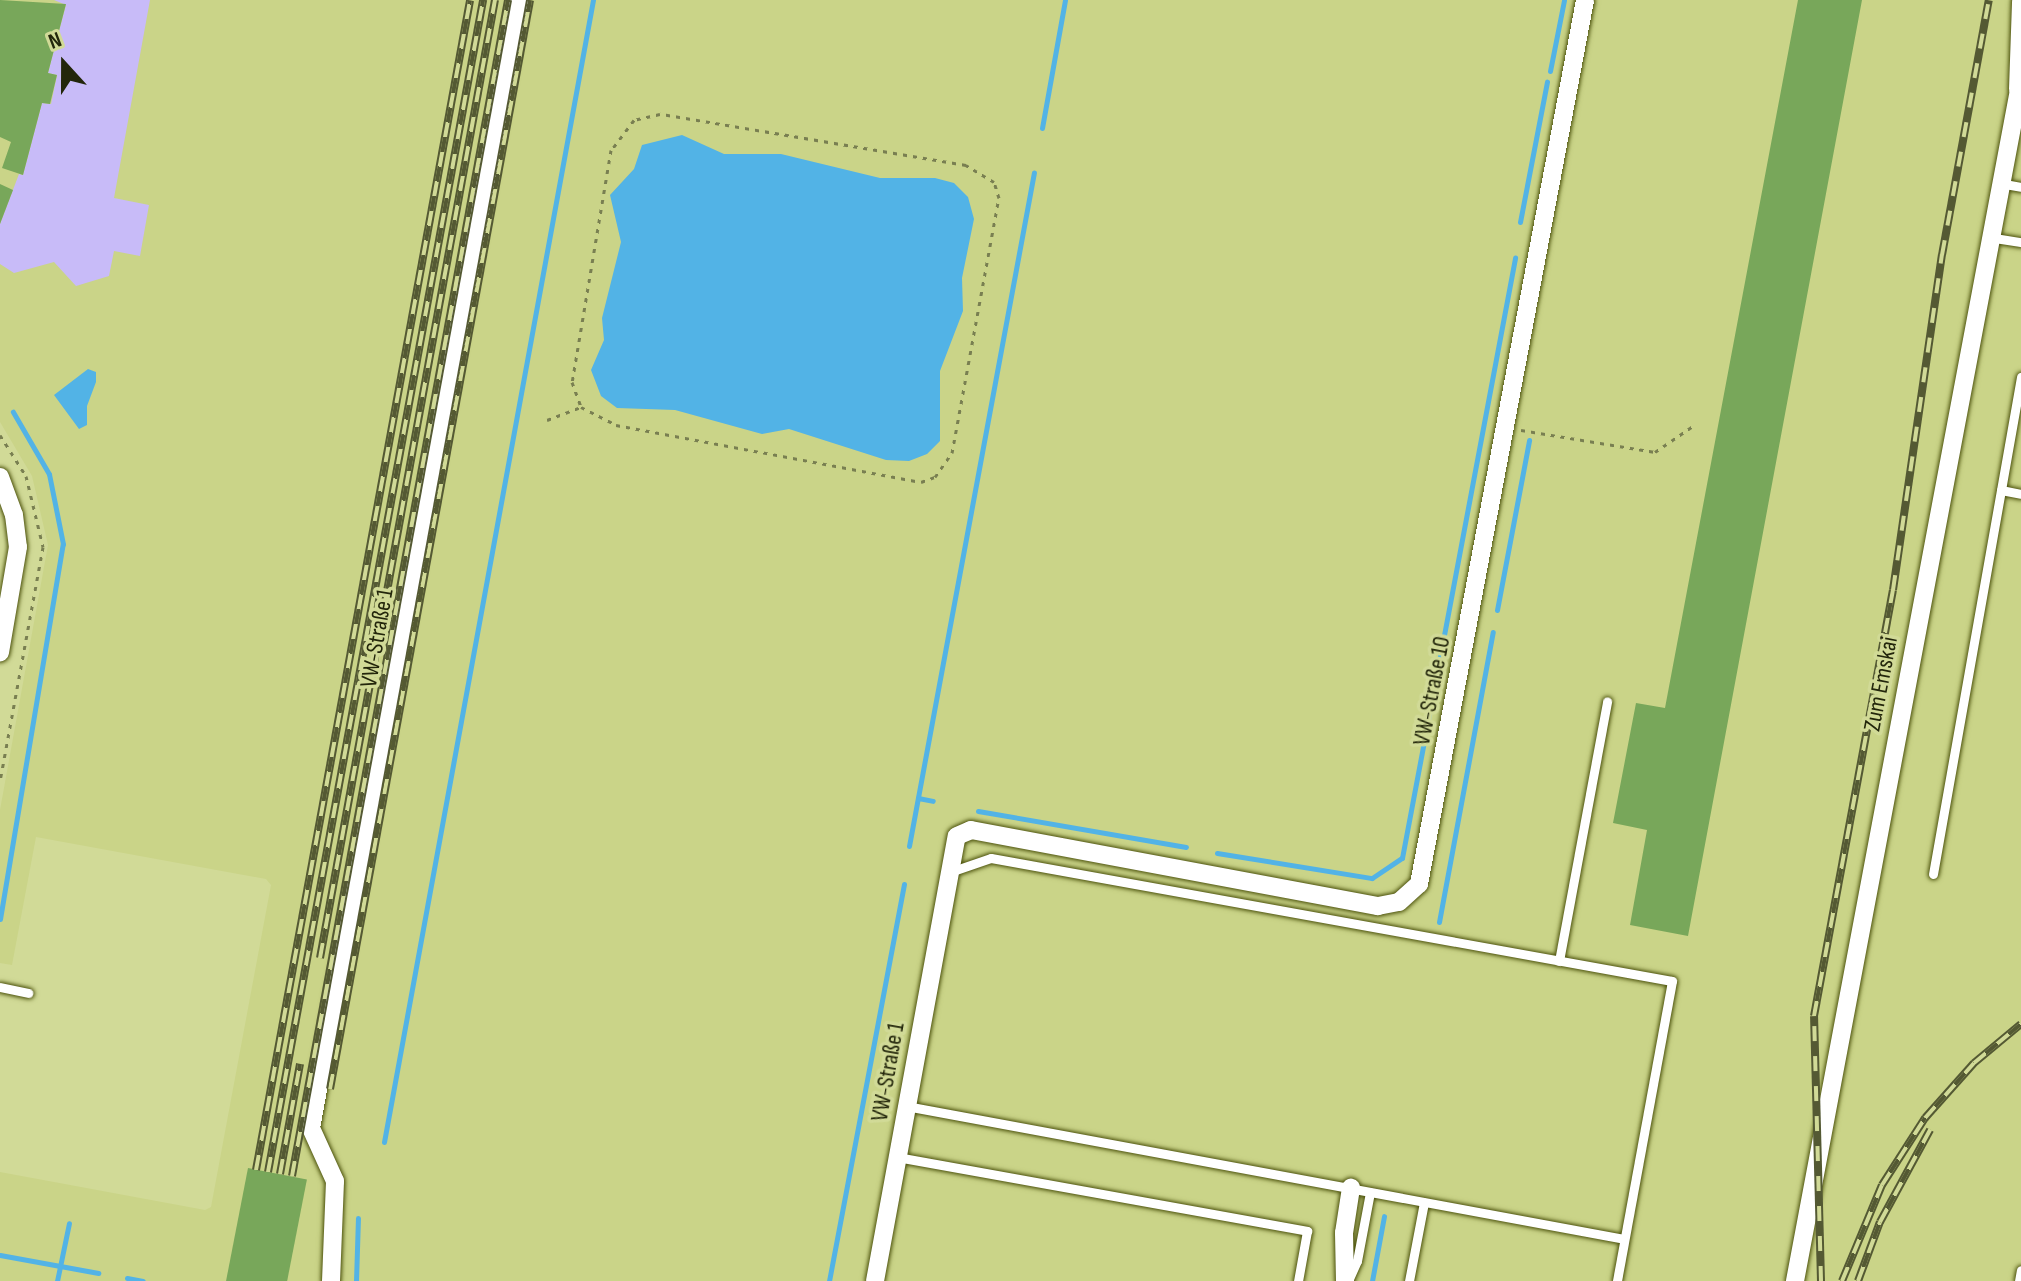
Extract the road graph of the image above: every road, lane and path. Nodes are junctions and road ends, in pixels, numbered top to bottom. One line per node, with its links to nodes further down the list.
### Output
1 (519, 0): 31 (street, VW-Straße 1)
2 (1585, 0): 13 (street, VW-Straße 10)
3 (2021, 1): 4 (street, Zum Emskai)
4 (2019, 88): 5 (street, Zum Emskai)
5 (1999, 183): 6 (lane); 7 (street, Zum Emskai)
6 (2021, 187)
7 (1988, 237): 8 (lane); 37 (street, Zum Emskai)
8 (2021, 242)
9 (2021, 377): 15 (lane)
10 (581, 407): 10 (path); 11 (path)
11 (547, 420)
12 (1693, 426): 13 (path)
13 (1506, 427): 19 (street, VW-Straße 10)
14 (0, 477): 17 (street)
15 (2001, 490): 16 (lane); 20 (lane)
16 (2021, 494)
17 (0, 652)
18 (1607, 701): 21 (lane)
19 (949, 872): 21 (lane); 24 (street, VW-Straße 1)
20 (1933, 874)
21 (1559, 961): 29 (lane)
22 (0, 987): 23 (lane)
23 (28, 993)
24 (906, 1106): 25 (street, VW-Straße 1); 26 (lane)
25 (897, 1157): 32 (street, VW-Straße 1); 33 (lane)
26 (1351, 1188): 27 (lane); 34 (street)
27 (1370, 1192): 28 (lane); 34 (lane)
28 (1424, 1202): 29 (lane); 35 (lane)
29 (1624, 1239): 36 (lane)
30 (2021, 1270): 38 (lane)
31 (331, 1281)
32 (875, 1281)
33 (1298, 1281)
34 (1346, 1281)
35 (1409, 1281)
36 (1617, 1281)
37 (1795, 1281)
38 (2019, 1281)

